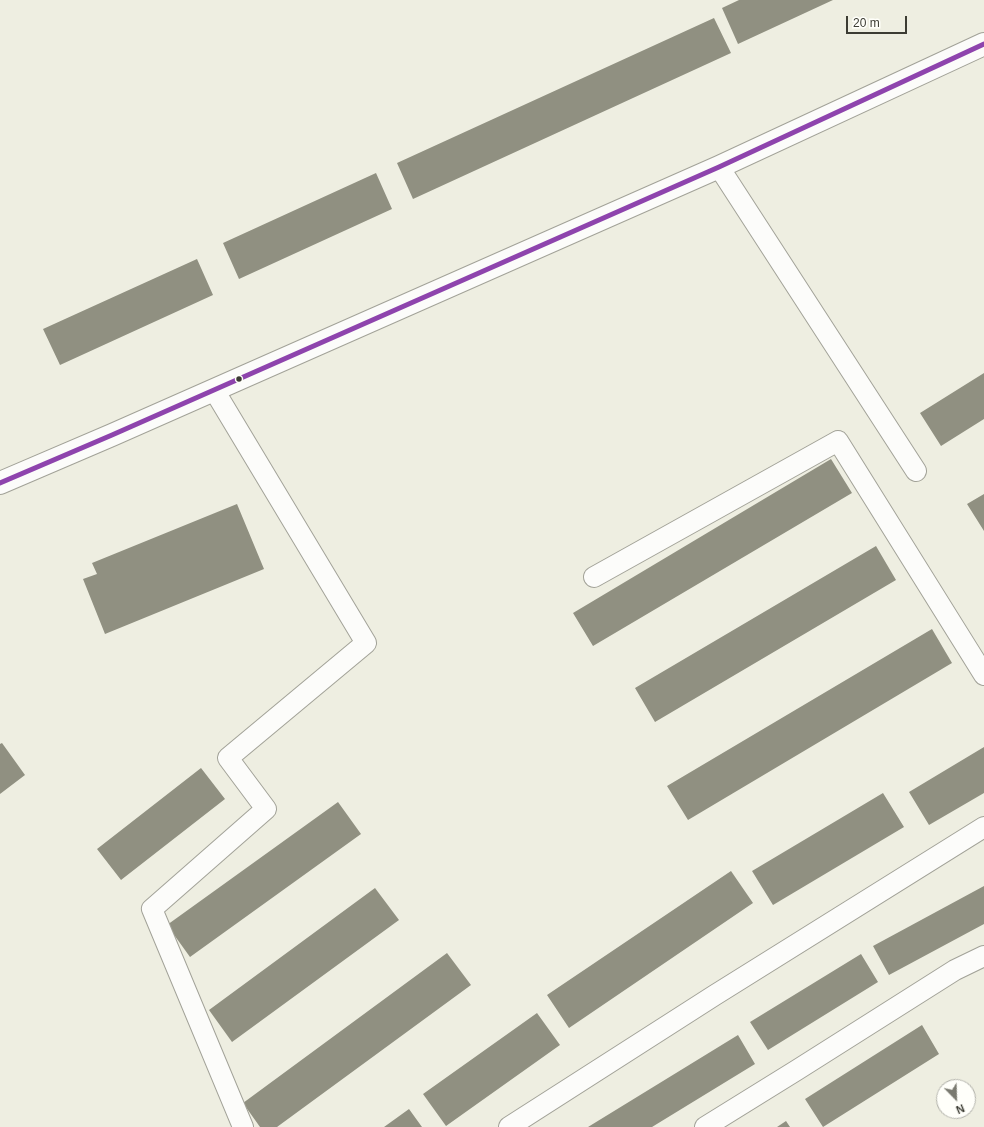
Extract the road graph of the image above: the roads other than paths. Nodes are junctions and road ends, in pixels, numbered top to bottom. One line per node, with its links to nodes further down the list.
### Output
1 (984, 44): 2 (main road)
2 (719, 167): 3 (main road); 4 (street)
3 (214, 390): 5 (main road); 10 (street)
4 (916, 471)
5 (0, 483)
6 (594, 576): 7 (street)
7 (984, 675)
8 (984, 827): 11 (street)
9 (984, 956): 12 (street)
10 (243, 1127)
11 (509, 1127)
12 (704, 1127)

